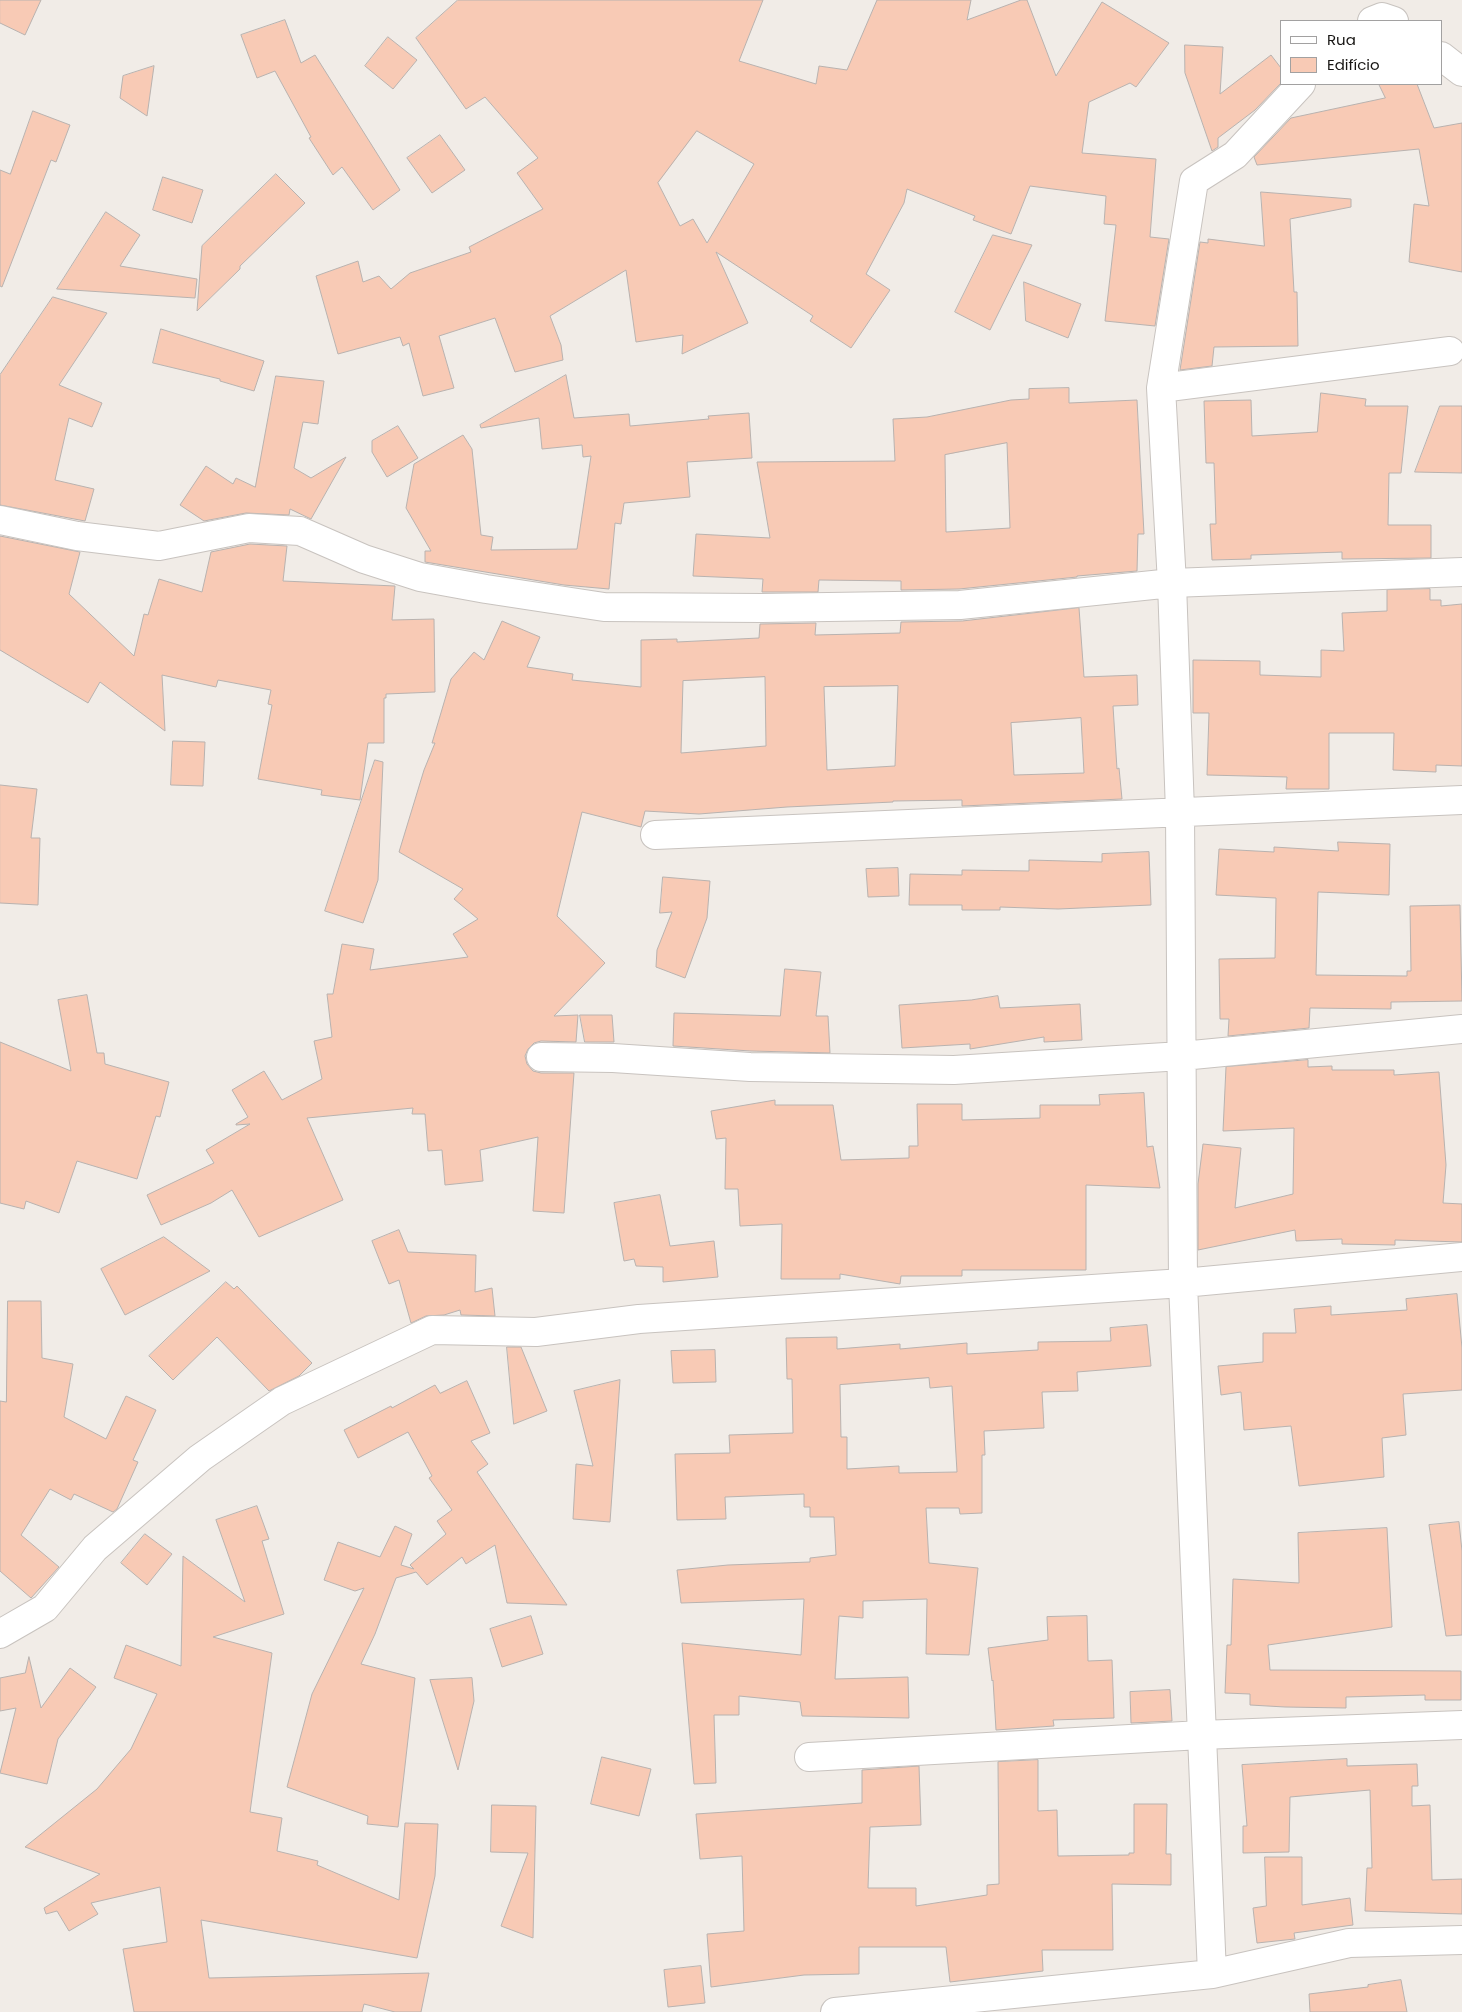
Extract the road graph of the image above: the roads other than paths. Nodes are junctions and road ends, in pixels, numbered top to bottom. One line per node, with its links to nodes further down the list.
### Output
1 (1374, 20): 2 (street)
2 (1391, 20)
3 (1442, 57): 4 (street)
4 (1462, 72)
5 (1300, 85): 7 (street)
6 (1450, 351): 7 (street)
7 (1161, 388): 10 (street)
8 (0, 520): 10 (street)
9 (1462, 572): 10 (street)
10 (1172, 583): 12 (street)
11 (1462, 800): 12 (street)
12 (1180, 812): 13 (street); 15 (street)
13 (655, 835)
14 (1462, 1029): 15 (street)
15 (1182, 1056): 16 (street); 18 (street)
16 (541, 1057)
17 (1462, 1257): 18 (street)
18 (1183, 1283): 19 (street); 21 (street)
19 (0, 1634)
20 (1462, 1725): 21 (street)
21 (1201, 1735): 22 (street); 24 (street)
22 (809, 1757)
23 (1462, 1940): 24 (street)
24 (1212, 1974): 25 (street)
25 (835, 2012)

